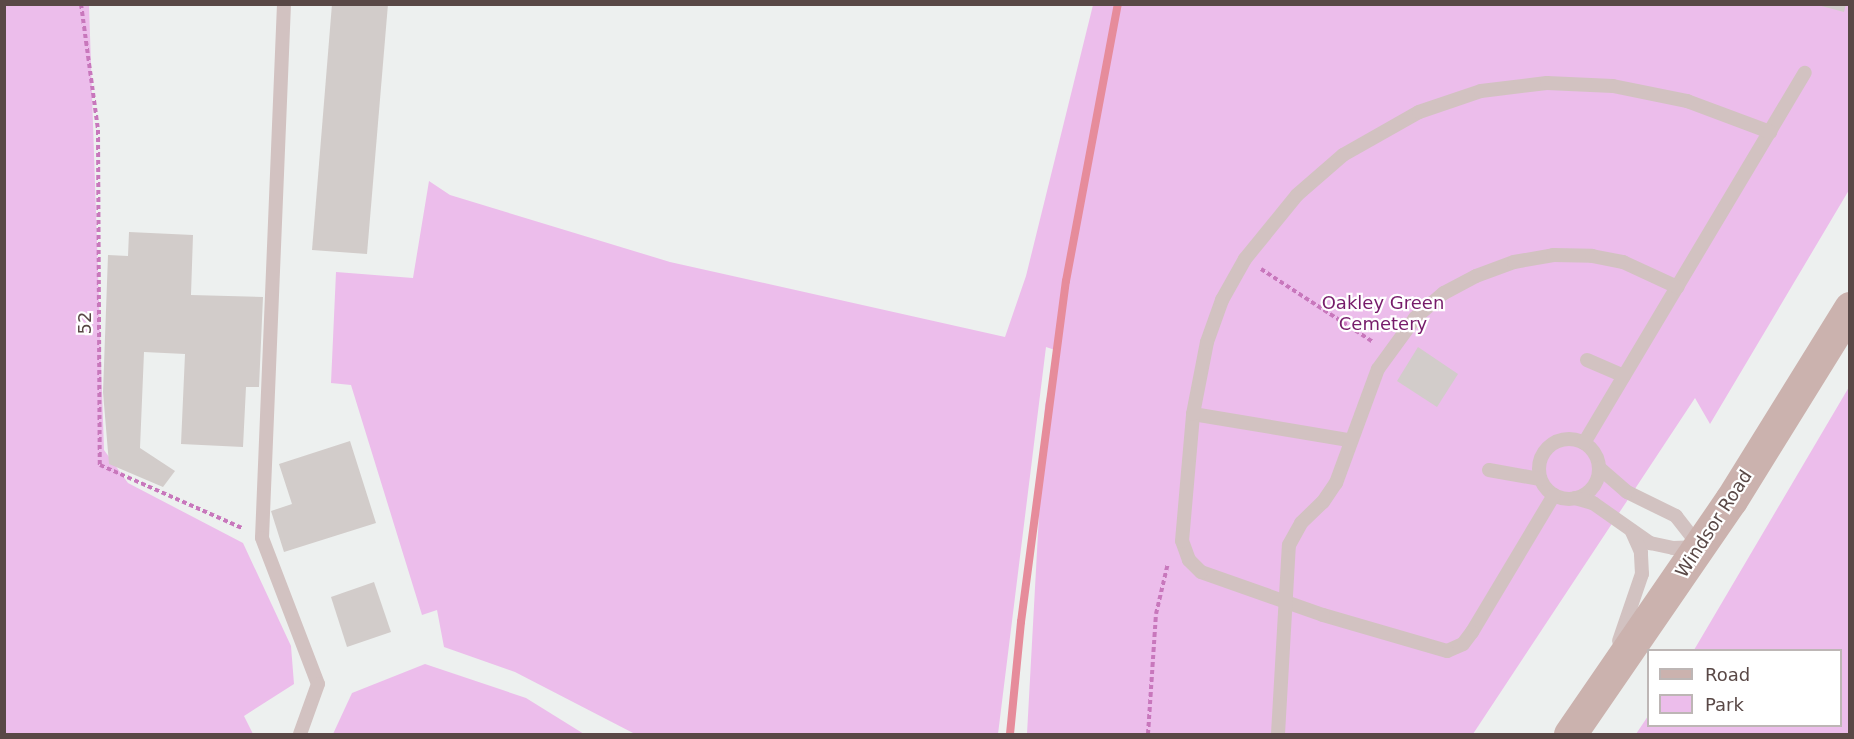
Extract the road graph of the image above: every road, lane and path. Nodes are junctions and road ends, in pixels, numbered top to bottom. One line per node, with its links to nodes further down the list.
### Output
1 (81, 4): 20 (path, 52)
2 (284, 4): 20 (lane)
3 (1805, 73): 4 (lane)
4 (1770, 132): 5 (lane); 6 (lane)
5 (1245, 259): 8 (path); 11 (lane)
6 (1677, 287): 8 (lane); 10 (lane)
7 (1850, 308): 21 (main road, Windsor Road)
8 (1388, 352): 12 (lane)
9 (1587, 360): 10 (lane)
10 (1624, 376): 13 (lane)
11 (1193, 414): 12 (lane); 23 (lane)
12 (1349, 440): 23 (lane)
13 (1584, 443): 14 (lane); 16 (lane)
14 (1599, 468): 18 (lane); 21 (lane)
15 (1489, 470): 16 (lane)
16 (1540, 479): 17 (lane)
17 (1554, 495): 18 (lane); 23 (lane)
18 (1575, 498): 19 (lane)
19 (1632, 532): 21 (lane); 24 (lane)
20 (262, 538): 25 (lane)
21 (1700, 547): 24 (main road, Windsor Road)
22 (1169, 557): 26 (path)
23 (1286, 600): 27 (lane)
24 (1599, 693): 28 (main road, Windsor Road)
25 (300, 735)
26 (1148, 735)
27 (1278, 735)
28 (1570, 735)

